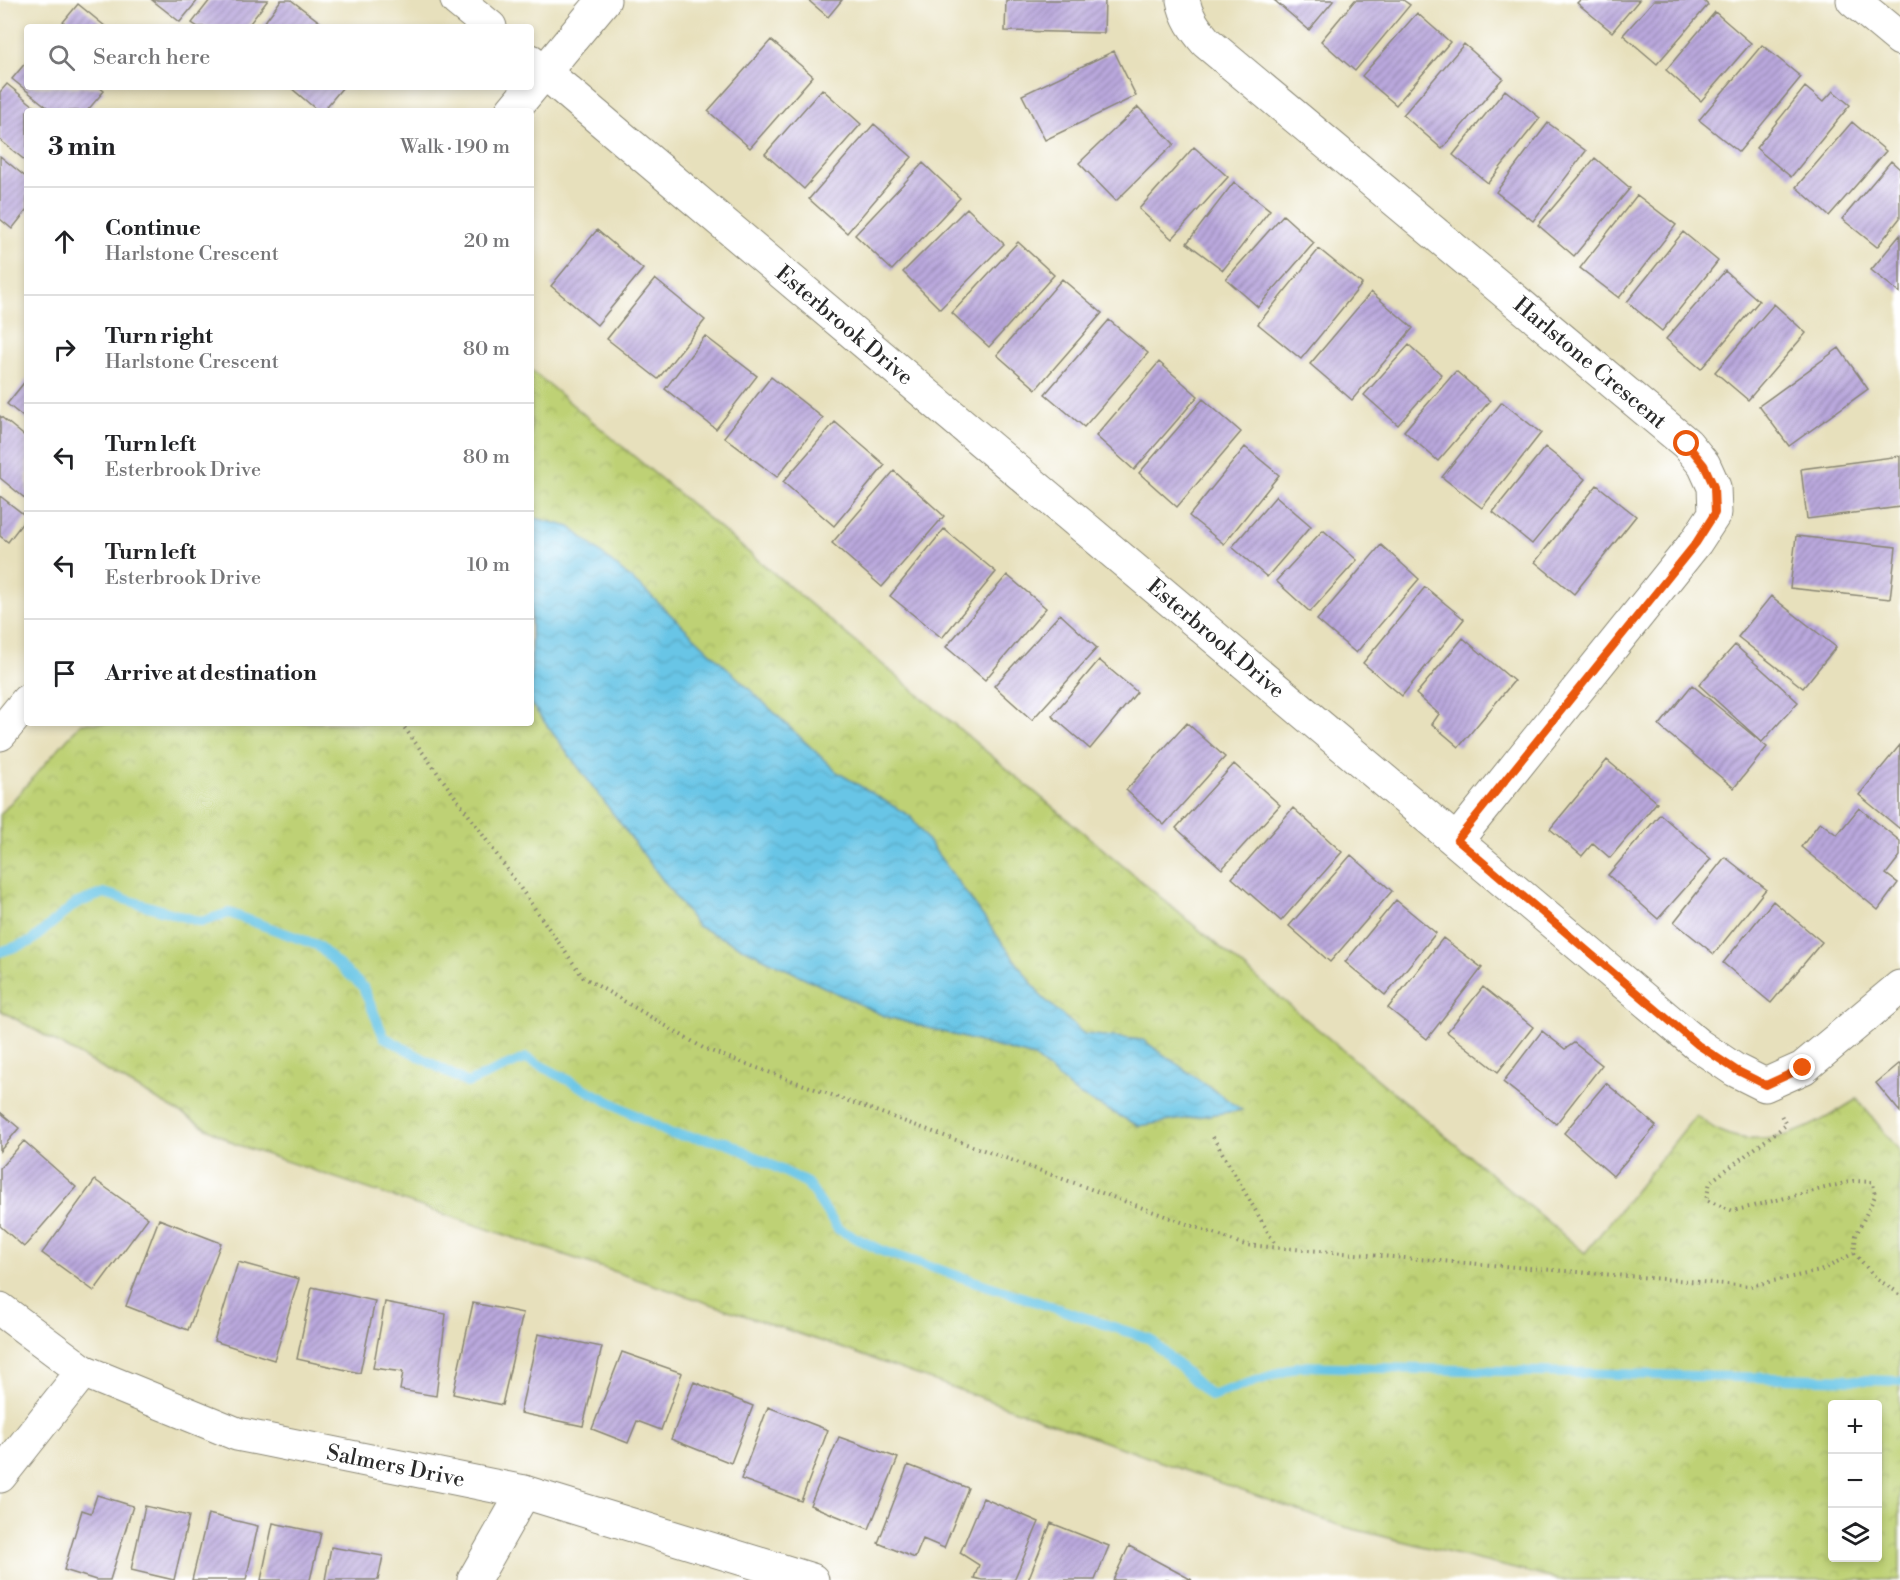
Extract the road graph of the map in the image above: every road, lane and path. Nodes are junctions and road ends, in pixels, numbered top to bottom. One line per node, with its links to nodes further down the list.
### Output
1 (457, 0): 5 (street)
2 (604, 0): 7 (street)
3 (1183, 0): 13 (street, Harlstone Crescent)
4 (1853, 0): 6 (street)
5 (486, 24)
6 (1900, 39)
7 (538, 67): 13 (street, Esterbrook Drive)
8 (524, 90): 9 (street)
9 (514, 108)
10 (24, 705): 12 (street)
11 (403, 726): 17 (path)
12 (0, 734)
13 (1457, 840): 15 (street, Esterbrook Drive)
14 (1900, 987): 15 (street)
15 (1766, 1085): 18 (path)
16 (1213, 1137): 17 (path)
17 (1276, 1246): 18 (path)
18 (1854, 1253): 19 (path)
19 (1900, 1294)
20 (0, 1309): 21 (street, Salmers Drive)
21 (83, 1371): 22 (street); 23 (street, Salmers Drive)
22 (0, 1476)
23 (524, 1492): 24 (street); 25 (street, Salmers Drive)
24 (474, 1580)
25 (812, 1580)

